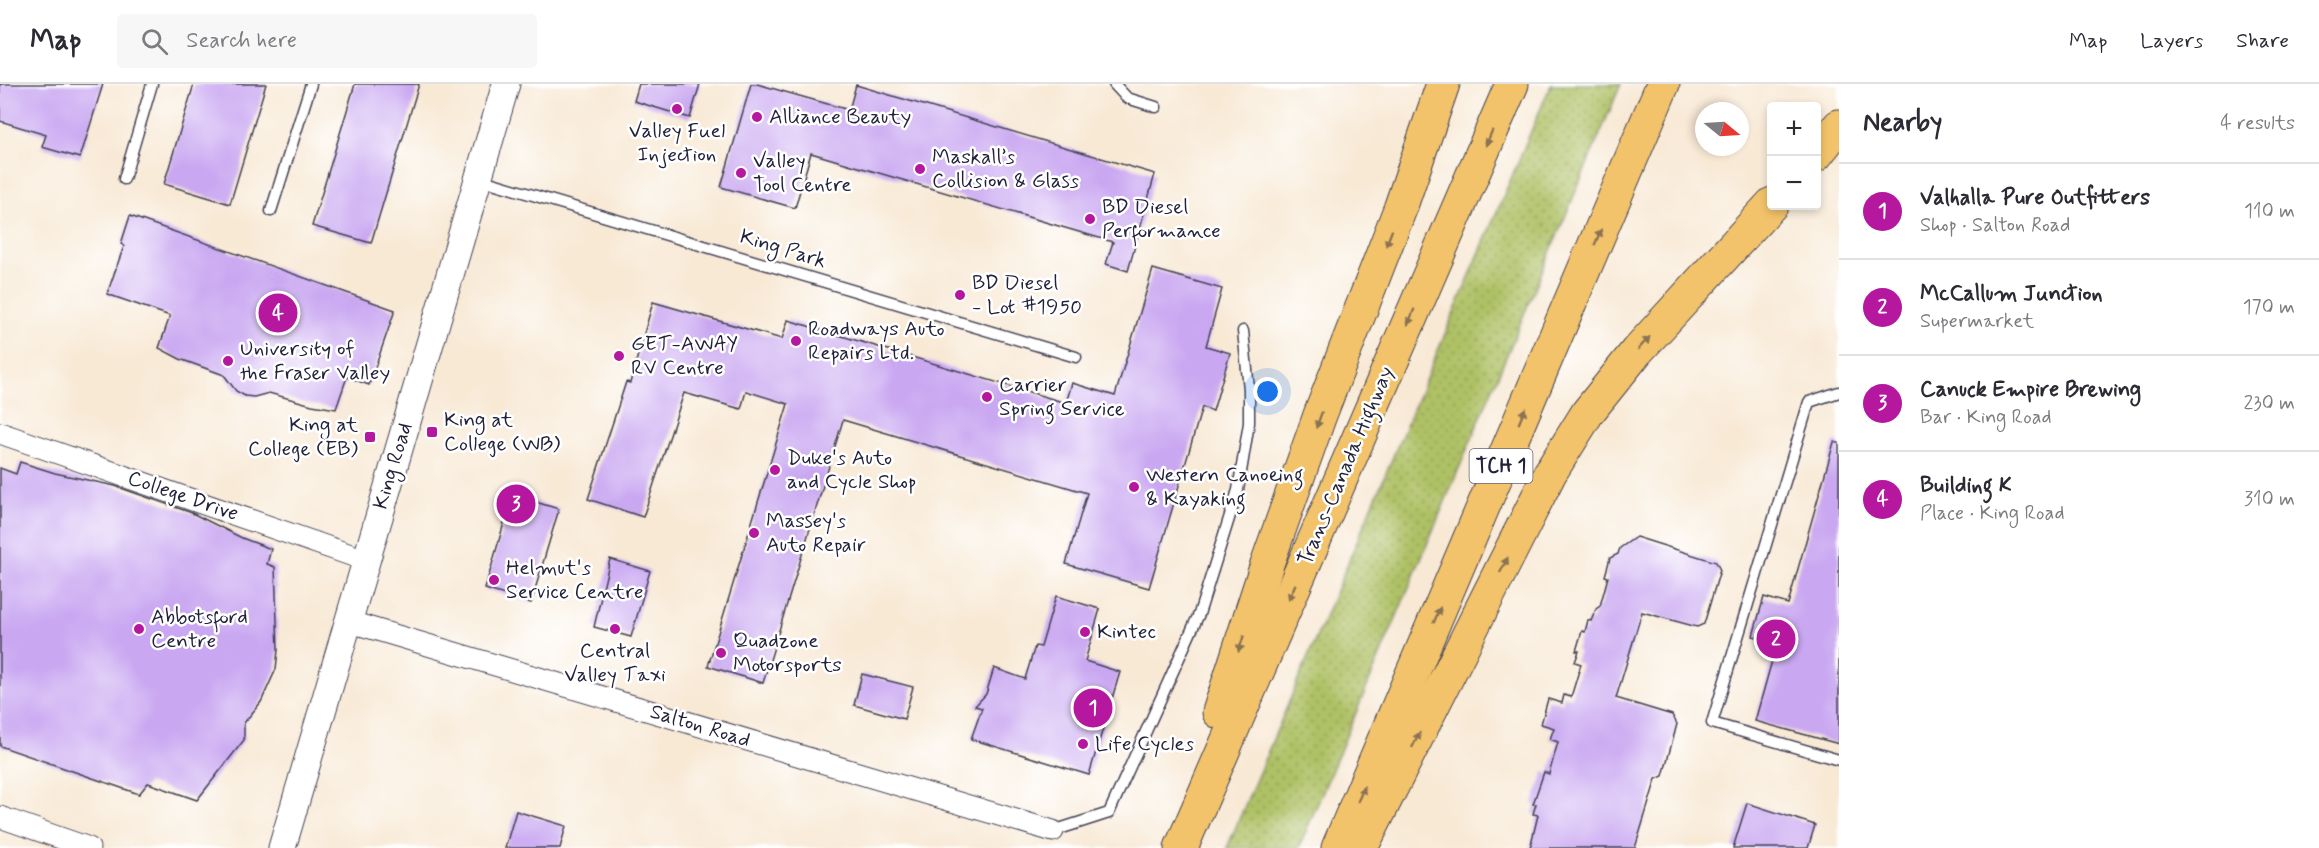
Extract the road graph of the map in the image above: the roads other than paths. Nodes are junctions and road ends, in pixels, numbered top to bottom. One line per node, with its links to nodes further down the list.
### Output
1 (152, 84): 12 (lane)
2 (311, 84): 16 (lane)
3 (506, 84): 13 (street, King Road)
4 (1114, 84): 9 (lane)
5 (1426, 84): 14 (highway)
6 (1443, 84): 14 (highway)
7 (1512, 84): 24 (highway, Trans-Canada Highway, one-way to 24)
8 (1664, 84): 30 (highway, TCH 1, one-way to 8)
9 (1156, 108)
10 (1839, 126): 11 (highway)
11 (1821, 149)
12 (124, 179)
13 (479, 179): 18 (lane, King Park); 21 (street, King Road)
14 (1400, 209): 24 (highway, one-way to 24)
15 (1767, 209): 31 (highway, one-way to 15)
16 (271, 211)
17 (1243, 332): 26 (lane)
18 (1076, 357)
19 (1839, 392): 23 (lane)
20 (0, 433): 21 (street, College Drive)
21 (365, 560): 22 (street, King Road)
22 (347, 621): 26 (street, Salton Road); 28 (street, King Road)
23 (1839, 760)
24 (1199, 805): 29 (highway, Trans-Canada Highway)
25 (0, 817): 27 (street)
26 (1053, 831)
27 (89, 848)
28 (282, 848)
29 (1181, 848)
30 (1338, 848)
31 (1361, 848)

